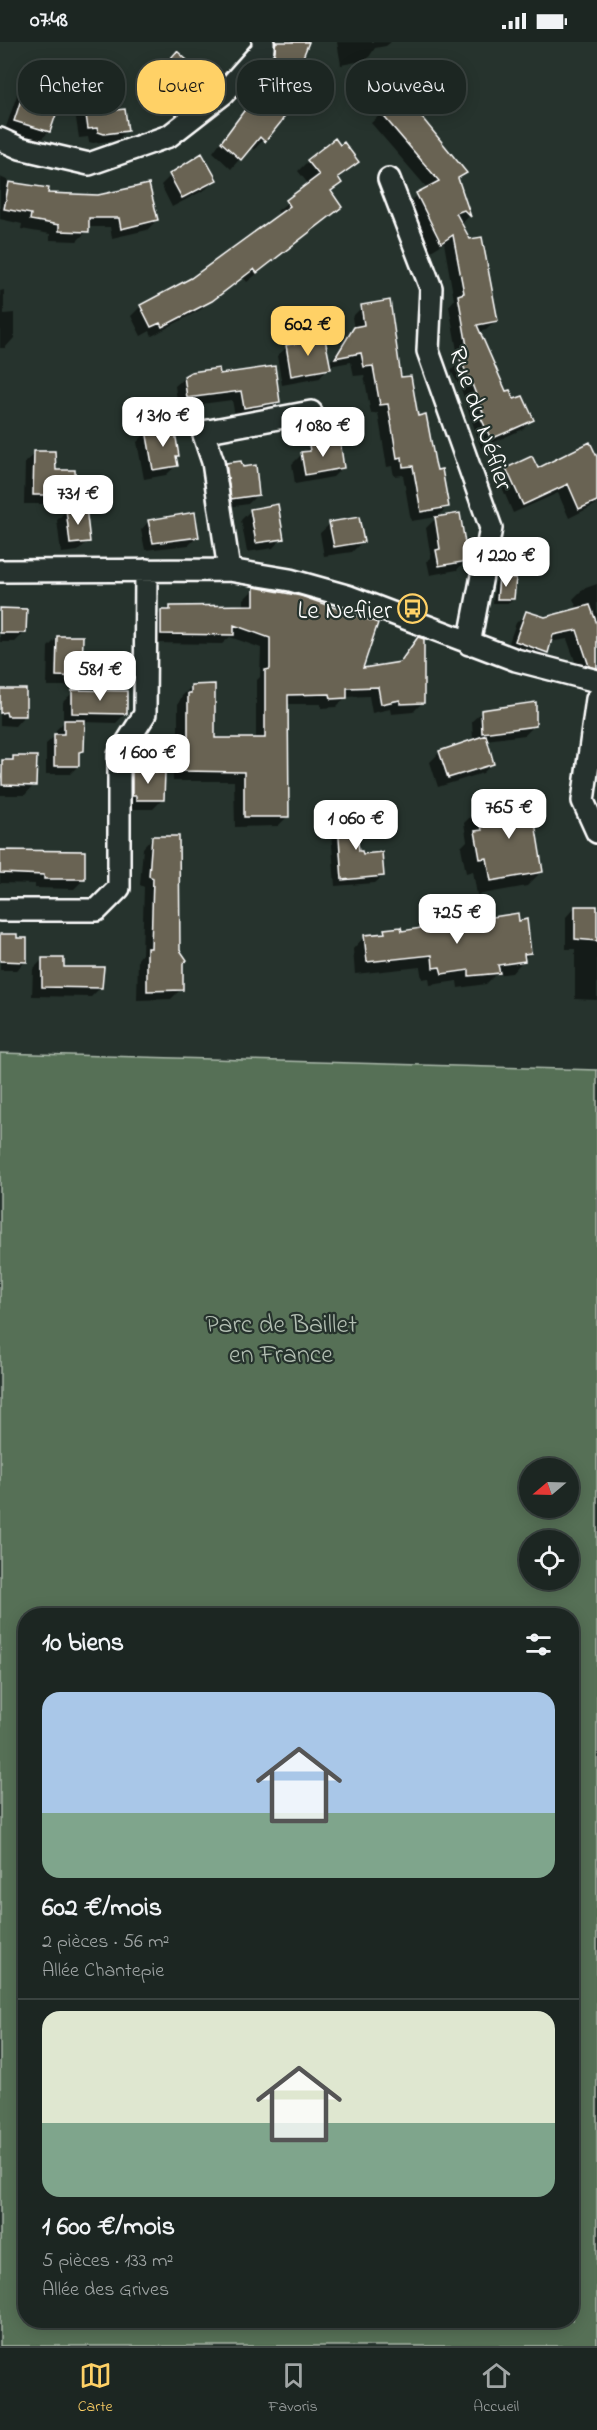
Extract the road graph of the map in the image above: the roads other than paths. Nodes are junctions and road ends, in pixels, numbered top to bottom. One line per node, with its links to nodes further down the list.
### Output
1 (264, 42): 2 (street)
2 (0, 140)
3 (389, 179): 8 (street, Rue du Néflier)
4 (311, 412): 6 (street)
5 (146, 570): 6 (street); 7 (street); 12 (street)
6 (229, 570): 8 (street)
7 (0, 571)
8 (468, 644): 9 (street)
9 (597, 681)
10 (597, 699): 11 (street)
11 (597, 832)
12 (0, 910)

